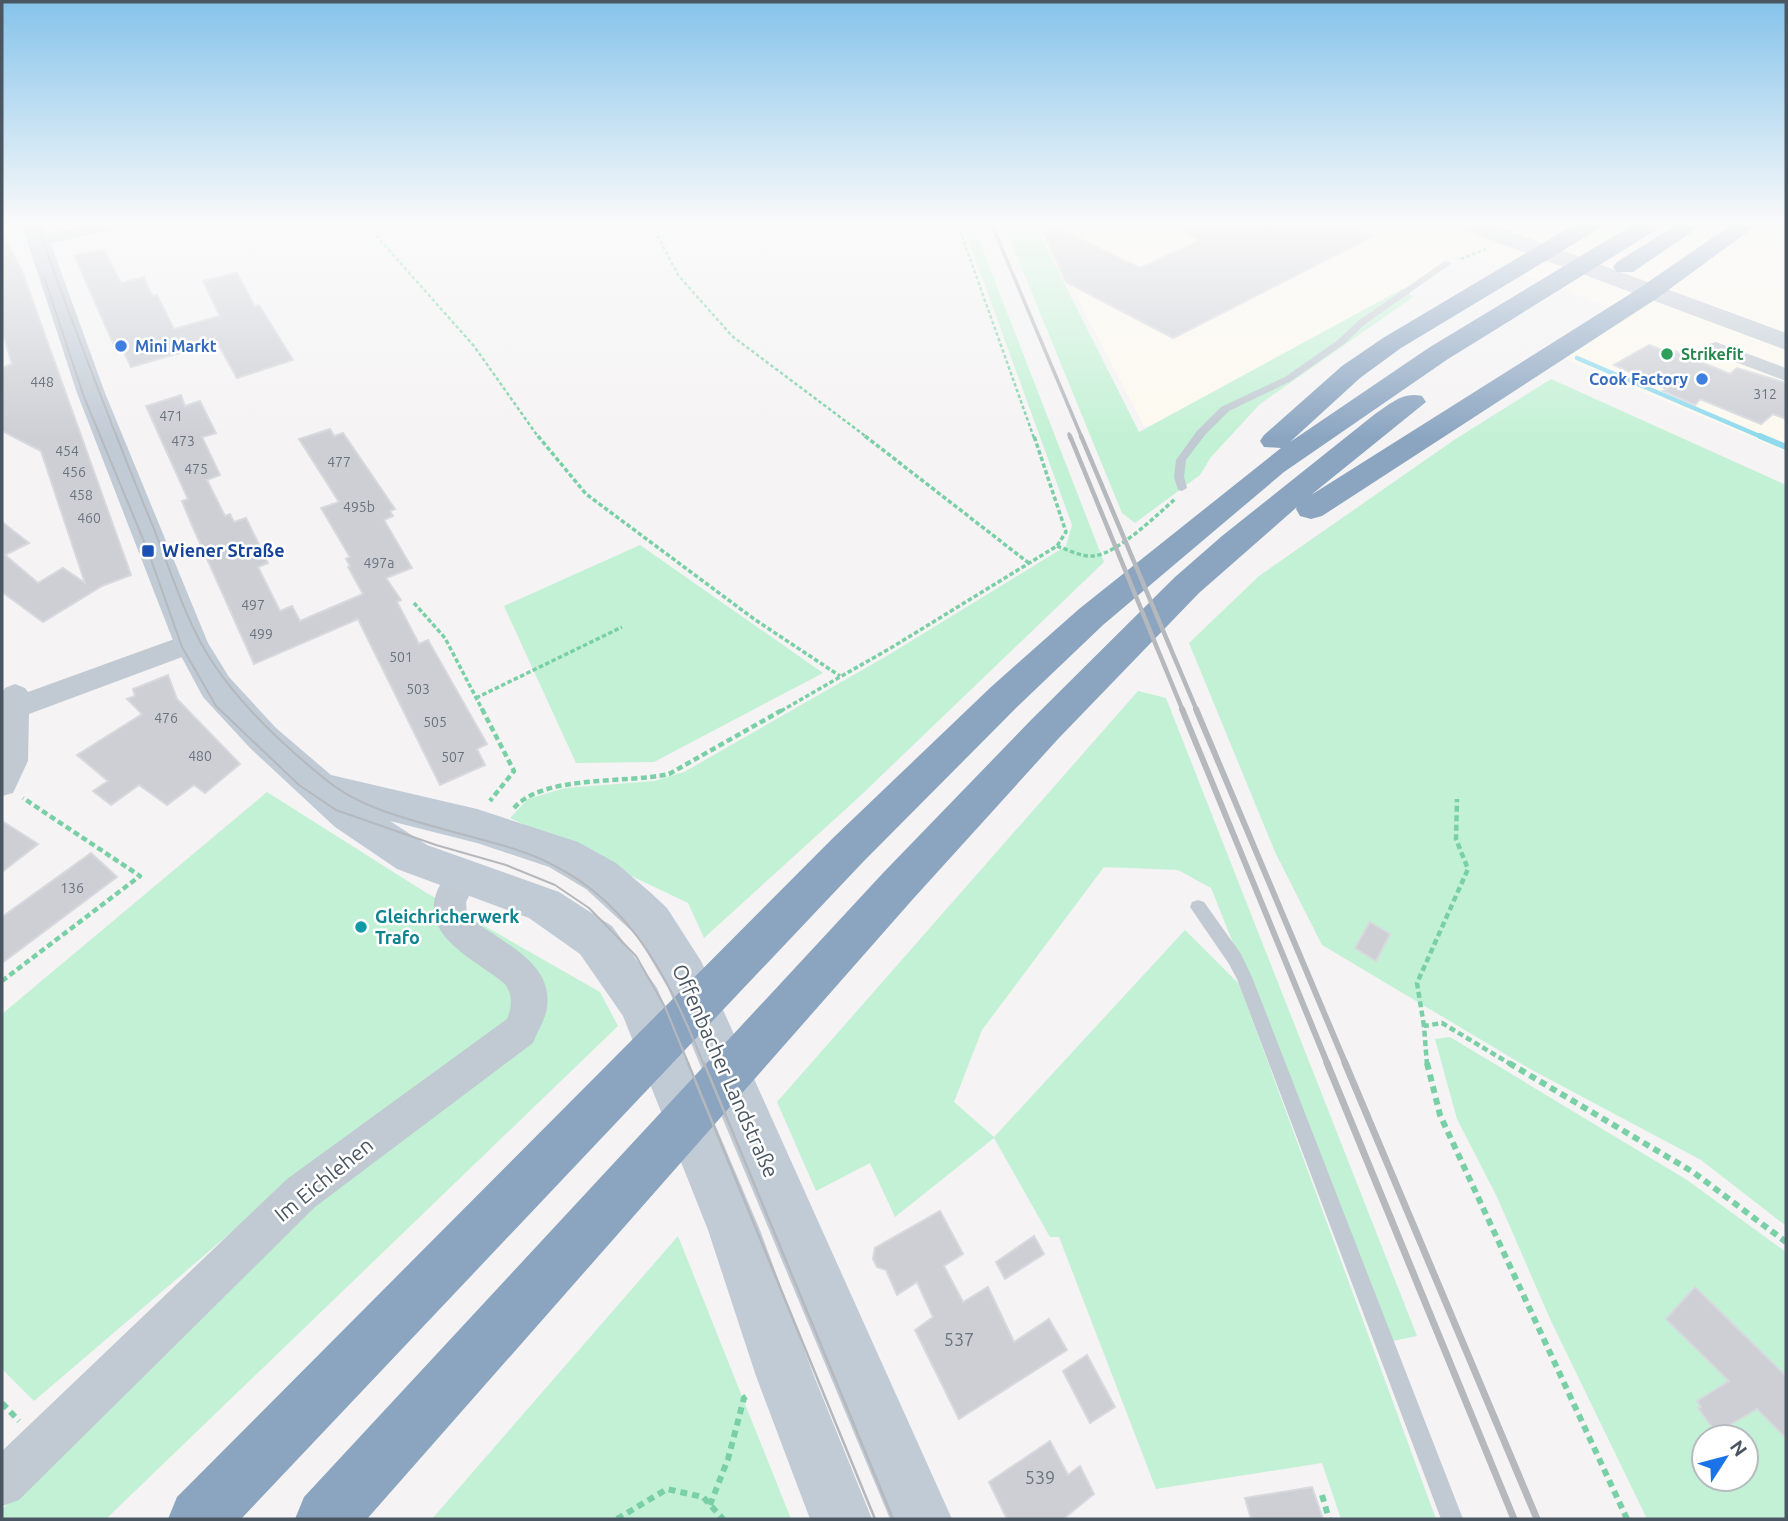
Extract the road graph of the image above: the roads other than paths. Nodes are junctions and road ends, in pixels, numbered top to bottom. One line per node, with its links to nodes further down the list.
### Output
1 (57, 296): 14 (main road, Offenbacher Landstraße)
2 (1400, 296): 11 (lane)
3 (1471, 296): 12 (highway)
4 (1550, 296): 7 (highway)
5 (1644, 296): 13 (highway)
6 (1658, 296): 8 (main road)
7 (1523, 316): 12 (highway); 13 (highway)
8 (1786, 345)
9 (1716, 348): 10 (street)
10 (1786, 375)
11 (1182, 488)
12 (1153, 565): 21 (highway)
13 (1187, 585): 22 (highway)
14 (189, 636): 15 (street); 17 (main road, Offenbacher Landstraße)
15 (9, 704): 16 (street)
16 (2, 784)
17 (320, 788): 18 (main road, Offenbacher Landstraße); 24 (main road, Offenbacher Landstraße)
18 (463, 876): 20 (street, Im Eichlehen); 23 (main road, Offenbacher Landstraße)
19 (1198, 907): 25 (lane)
20 (2, 1483)
21 (199, 1519)
22 (326, 1519)
23 (841, 1519)
24 (921, 1519)
25 (1452, 1519)

